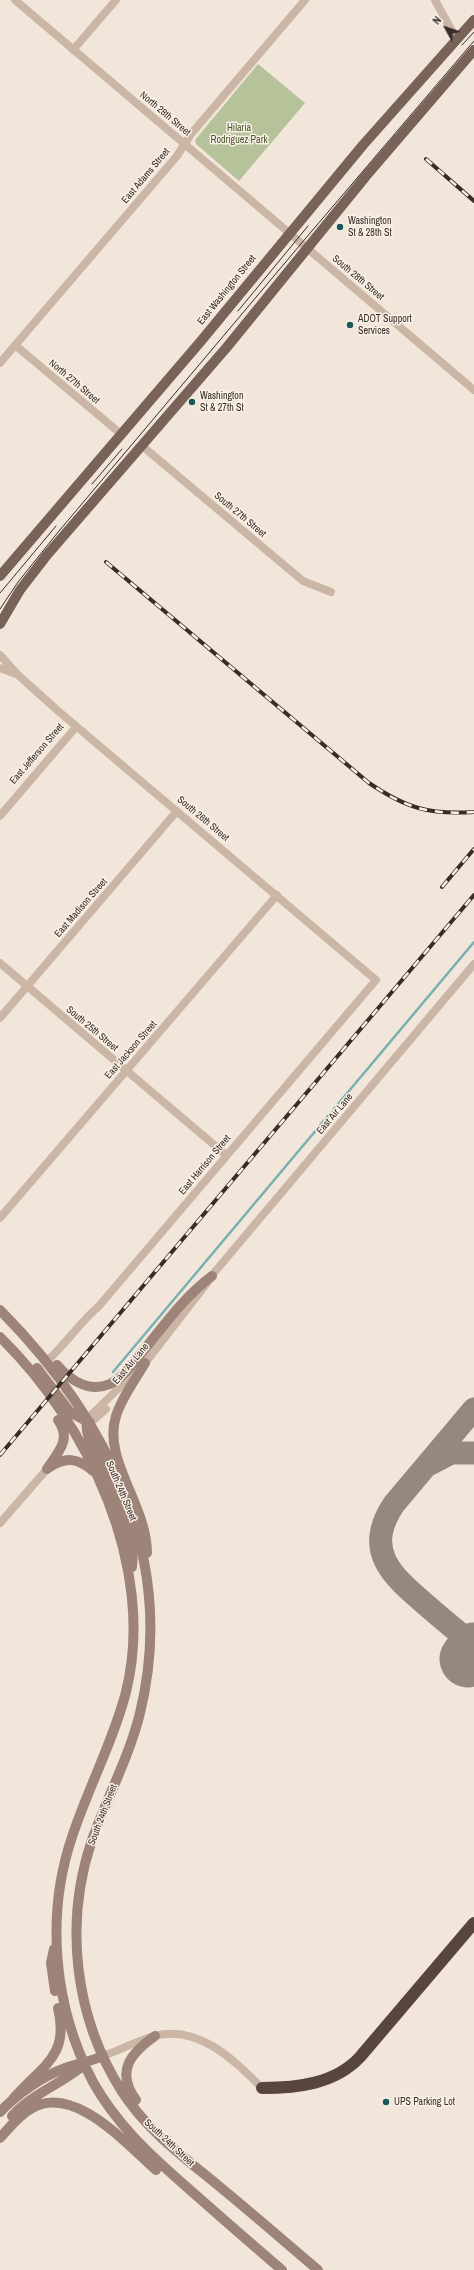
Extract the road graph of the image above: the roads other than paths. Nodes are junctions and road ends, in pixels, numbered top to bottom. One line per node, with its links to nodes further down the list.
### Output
1 (15, 0): 7 (street, North 28th Street)
2 (116, 0): 7 (street)
3 (305, 0): 9 (street, East Adams Street)
4 (435, 0): 6 (street)
5 (474, 20): 6 (main road, East Washington Street)
6 (457, 40): 10 (main road, East Washington Street)
7 (73, 50): 9 (street, North 28th Street)
8 (474, 50): 11 (main road)
9 (185, 144): 10 (street, North 28th Street); 12 (street, East Adams Street)
10 (289, 234): 11 (street, North 28th Street); 15 (main road, East Washington Street)
11 (305, 247): 14 (street, South 28th Street); 16 (main road)
12 (15, 345): 13 (street, East Adams Street); 15 (street, North 27th Street)
13 (0, 363)
14 (474, 390)
15 (121, 434): 17 (main road, East Washington Street)
16 (141, 445): 18 (street, South 27th Street); 19 (main road)
17 (0, 576)
18 (331, 592)
19 (0, 624)
20 (0, 656): 22 (street, South 26th Street)
21 (0, 668): 22 (street, South 26th Street)
22 (16, 674): 23 (street, South 26th Street)
23 (76, 726): 24 (street, South 26th Street); 25 (street, East Jefferson Street)
24 (177, 811): 26 (street, South 26th Street); 30 (street, East Madison Street)
25 (0, 816)
26 (277, 895): 29 (street, South 26th Street); 32 (street, East Jackson Street)
27 (0, 963): 30 (street, South 25th Street)
28 (474, 964): 35 (street, East Air Lane)
29 (376, 980): 33 (street, East Harrison Street)
30 (27, 987): 31 (street, East Madison Street); 32 (street, South 25th Street)
31 (0, 1018)
32 (126, 1071): 33 (street, South 25th Street); 34 (street, East Jackson Street)
33 (226, 1155): 38 (street, East Harrison Street)
34 (0, 1218)
35 (212, 1276): 38 (main road); 39 (street, East Air Lane); 40 (street, East Air Lane)
36 (0, 1310): 38 (main road)
37 (1, 1341): 40 (main road); 41 (main road); 42 (main road, South 24th Street)
38 (49, 1359): 40 (main road, South 24th Street)
39 (145, 1363): 40 (street, East Air Lane); 44 (main road)
40 (88, 1421): 44 (main road, South 24th Street); 45 (main road)
41 (47, 1469): 42 (main road); 43 (street)
42 (95, 1473): 45 (main road, South 24th Street)
43 (0, 1523)
44 (147, 1571): 49 (main road, South 24th Street)
45 (131, 1581): 47 (main road, South 24th Street)
46 (474, 1923): 51 (highway)
47 (56, 1940): 50 (main road, South 24th Street); 52 (main road)
48 (155, 2036): 49 (street); 51 (street); 56 (main road)
49 (103, 2056): 50 (main road); 56 (main road, South 24th Street)
50 (85, 2064): 52 (main road); 54 (main road); 57 (main road, South 24th Street)
51 (262, 2088)
52 (13, 2099): 53 (main road)
53 (0, 2112)
54 (0, 2130)
55 (0, 2138): 57 (main road)
56 (219, 2186): 59 (main road, South 24th Street)
57 (206, 2206): 58 (main road, South 24th Street)
58 (282, 2270)
59 (318, 2270)

